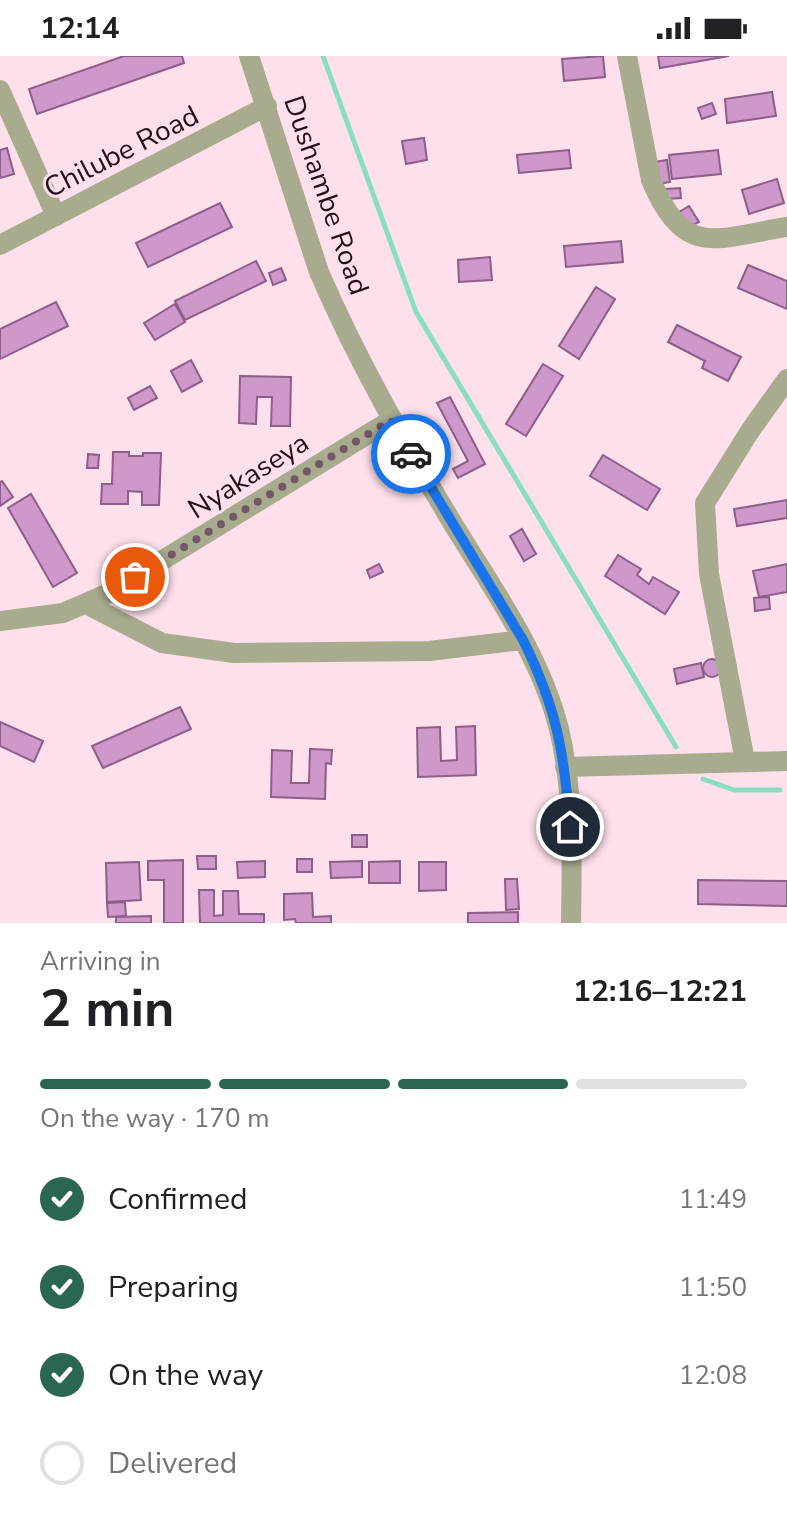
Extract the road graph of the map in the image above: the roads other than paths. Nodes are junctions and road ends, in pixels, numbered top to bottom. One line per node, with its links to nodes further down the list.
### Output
1 (249, 56): 4 (street, Dushambe Road)
2 (627, 56): 6 (street)
3 (0, 90): 5 (street)
4 (267, 106): 5 (street, Chilube Road); 9 (street, Dushambe Road)
5 (56, 216): 7 (street, Chilube Road)
6 (787, 227)
7 (0, 245)
8 (787, 379): 13 (street)
9 (391, 420): 10 (street, Nyakaseya); 12 (street, Dushambe Road)
10 (86, 604): 11 (street, Nyakaseya); 12 (street)
11 (0, 621)
12 (523, 640): 15 (street, Dushambe Road)
13 (745, 761): 14 (street); 15 (street)
14 (787, 761)
15 (565, 767): 16 (street, Dushambe Road)
16 (571, 923)

